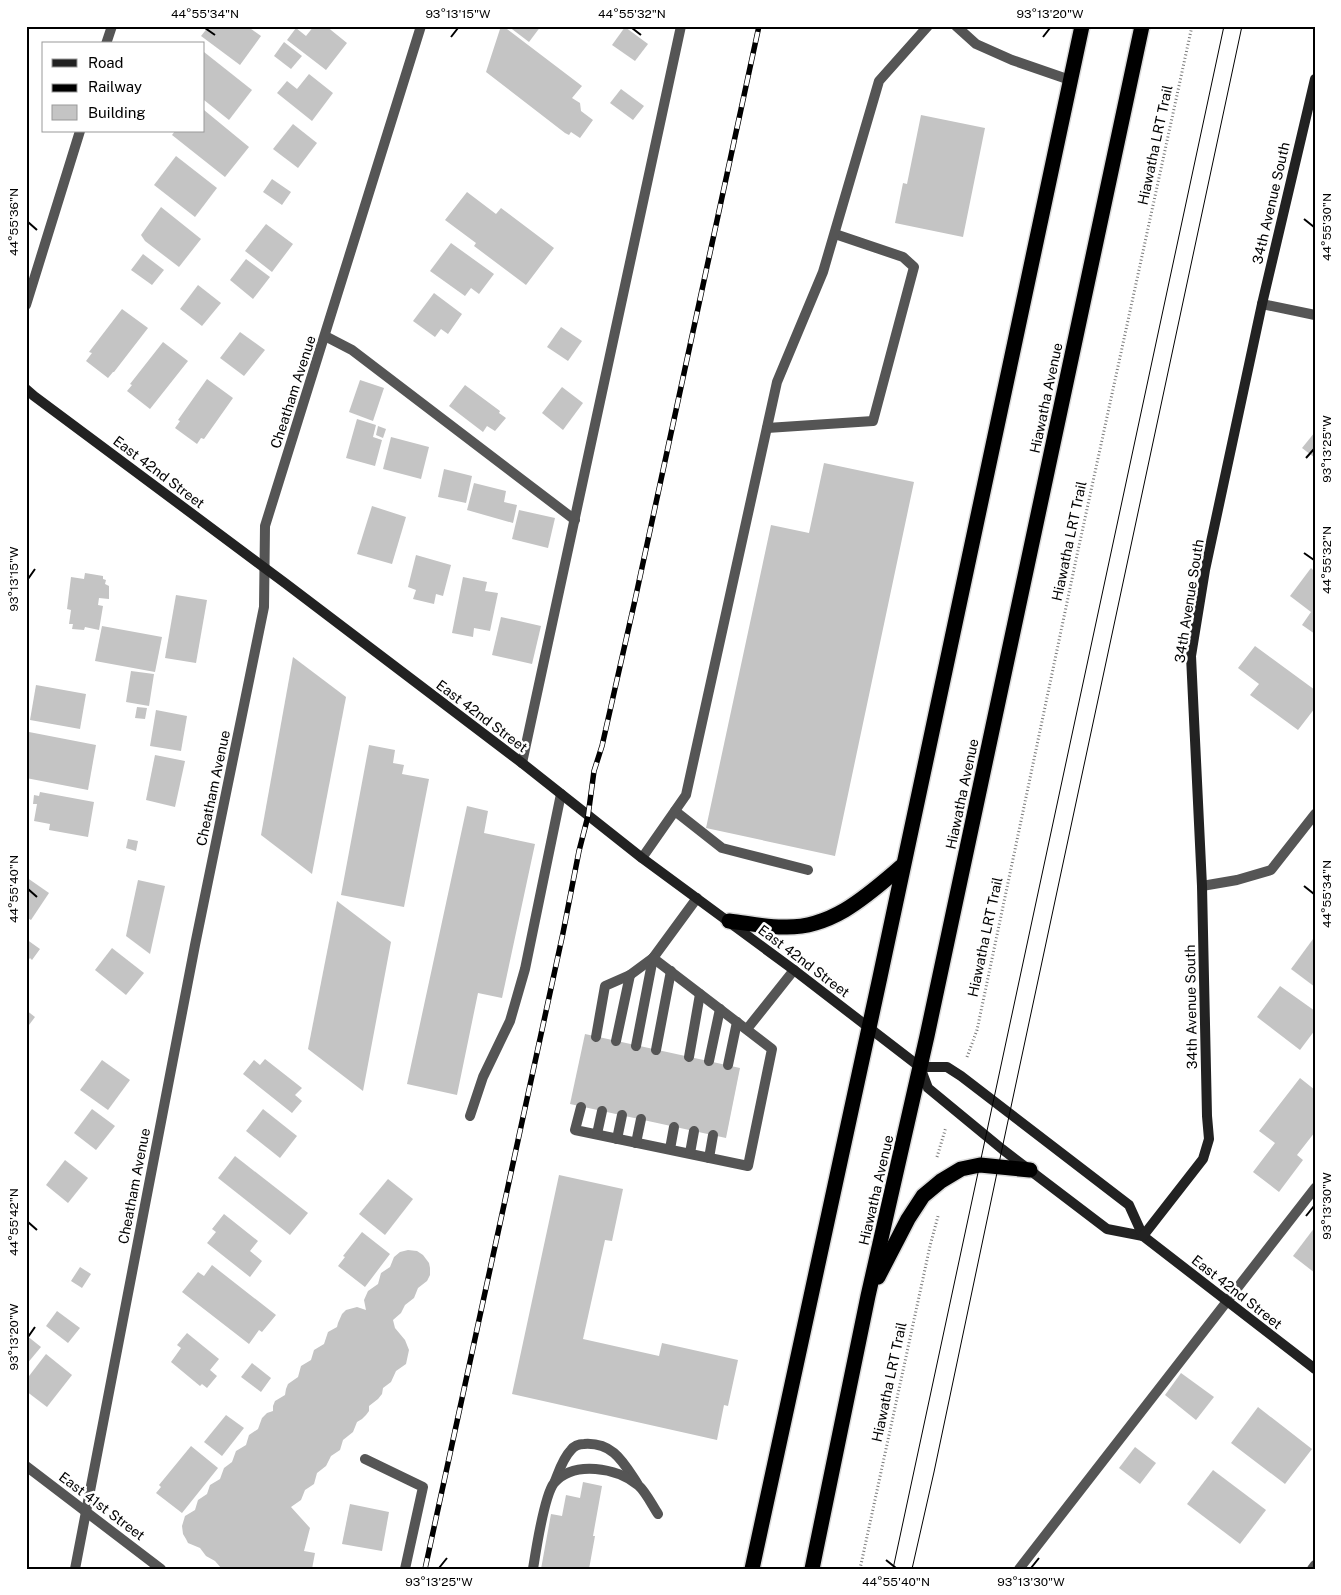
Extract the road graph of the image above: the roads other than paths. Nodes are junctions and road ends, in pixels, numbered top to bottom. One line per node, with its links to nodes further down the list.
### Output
1 (112, 26): 8 (street)
2 (421, 26): 16 (street, Cheatham Avenue)
3 (681, 26): 19 (street)
4 (928, 26): 12 (street)
5 (956, 26): 10 (street)
6 (1082, 26): 10 (highway)
7 (1142, 26): 47 (highway, Hiawatha Avenue)
8 (107, 42)
9 (1315, 79): 14 (street, 34th Avenue South)
10 (1070, 80): 26 (highway)
11 (80, 132): 13 (street)
12 (835, 234): 18 (street); 18 (street)
13 (26, 304)
14 (1262, 304): 15 (street); 28 (street, 34th Avenue South)
15 (1315, 315)
16 (325, 336): 19 (street); 20 (street, Cheatham Avenue)
17 (26, 388): 20 (street, East 42nd Street)
18 (767, 428): 23 (street)
19 (575, 520): 21 (street)
20 (263, 567): 21 (street, East 42nd Street); 72 (street, Cheatham Avenue)
21 (522, 763): 22 (street, East 42nd Street)
22 (561, 794): 25 (street, East 42nd Street); 51 (street)
23 (675, 811): 25 (street); 27 (street)
24 (1315, 814): 28 (street)
25 (642, 858): 29 (street, East 42nd Street)
26 (903, 865): 30 (highway); 38 (highway)
27 (808, 870)
28 (1202, 886): 64 (street, 34th Avenue South)
29 (697, 898): 30 (street, East 42nd Street); 31 (street)
30 (729, 921): 32 (street, East 42nd Street)
31 (653, 958): 33 (street); 34 (street); 42 (street)
32 (794, 970): 38 (street, East 42nd Street); 39 (street)
33 (670, 971): 35 (street); 43 (street)
34 (630, 975): 40 (street); 41 (street)
35 (700, 994): 36 (street); 44 (street)
36 (720, 1009): 37 (street); 45 (street)
37 (737, 1022): 39 (street); 46 (street)
38 (869, 1028): 47 (street, East 42nd Street); 79 (highway)
39 (746, 1029): 61 (street)
40 (596, 1037)
41 (616, 1041)
42 (636, 1046)
43 (656, 1050)
44 (689, 1057)
45 (709, 1061)
46 (728, 1065)
47 (920, 1067): 62 (street, East 42nd Street); 64 (street, East 42nd Street); 65 (highway, Hiawatha Avenue)
48 (581, 1107): 55 (street)
49 (602, 1111): 55 (street)
50 (622, 1115): 57 (street)
51 (470, 1116)
52 (641, 1119): 58 (street)
53 (674, 1127): 59 (street)
54 (694, 1131): 60 (street)
55 (597, 1134): 57 (street)
56 (714, 1135): 61 (street)
57 (617, 1139): 58 (street)
58 (636, 1142): 59 (street)
59 (670, 1149): 60 (street)
60 (690, 1153): 61 (street)
61 (709, 1158)
62 (1030, 1170): 64 (street, East 42nd Street); 65 (highway)
63 (1315, 1188): 66 (street)
64 (1143, 1236): 66 (street, East 42nd Street)
65 (868, 1296): 80 (highway, Hiawatha Avenue)
66 (1226, 1301): 67 (street, East 42nd Street); 81 (street)
67 (1315, 1369)
68 (365, 1459): 77 (street)
69 (26, 1466): 72 (street, East 41st Street)
70 (554, 1484): 71 (street); 71 (street); 78 (street)
71 (639, 1486): 73 (street)
72 (85, 1511): 75 (street, Cheatham Avenue); 76 (street, East 41st Street)
73 (658, 1514)
74 (1315, 1565): 82 (street)
75 (75, 1569)
76 (161, 1569)
77 (405, 1569)
78 (533, 1569)
79 (752, 1569)
80 (812, 1569)
81 (1019, 1569)
82 (1312, 1569)

